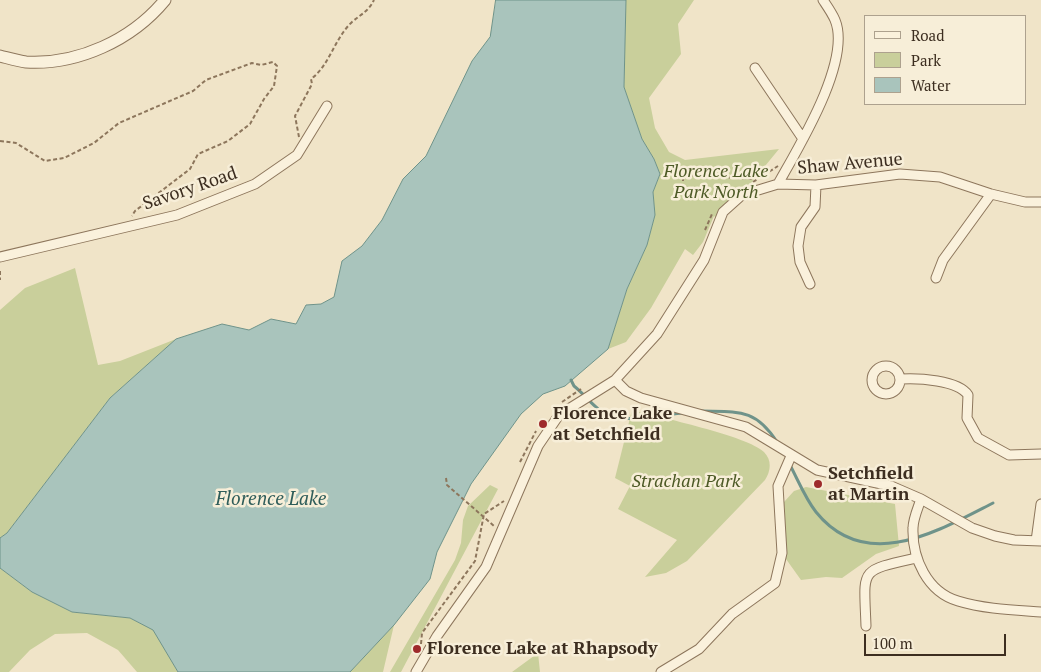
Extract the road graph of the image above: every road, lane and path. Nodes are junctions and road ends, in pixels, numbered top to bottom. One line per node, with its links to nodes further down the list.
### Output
1 (165, 0): 4 (street)
2 (374, 0): 9 (path)
3 (823, 0): 7 (street)
4 (0, 56)
5 (755, 68): 7 (street)
6 (327, 106): 9 (street, Savory Road)
7 (803, 139): 12 (street)
8 (0, 141): 16 (path)
9 (304, 143): 16 (street, Savory Road)
10 (755, 180): 11 (path)
11 (683, 181)
12 (778, 184): 13 (street, Shaw Avenue); 23 (street, Shaw Avenue)
13 (816, 185): 14 (street, Shaw Avenue); 21 (street)
14 (991, 194): 15 (street, Shaw Avenue); 19 (street)
15 (1041, 202)
16 (126, 227): 17 (street, Savory Road)
17 (0, 257)
18 (0, 271): 20 (path)
19 (936, 278)
20 (0, 280)
21 (810, 284)
22 (900, 379): 24 (street)
23 (615, 380): 25 (street); 29 (street, Shaw Avenue)
24 (1041, 454)
25 (791, 456): 27 (street); 35 (street)
26 (446, 478): 29 (path)
27 (921, 499): 30 (street); 31 (street)
28 (1041, 504): 30 (street)
29 (500, 530): 34 (street, Shaw Avenue)
30 (1039, 541)
31 (916, 558): 32 (street); 33 (street)
32 (1041, 612)
33 (866, 626)
34 (416, 672)
35 (661, 672)

